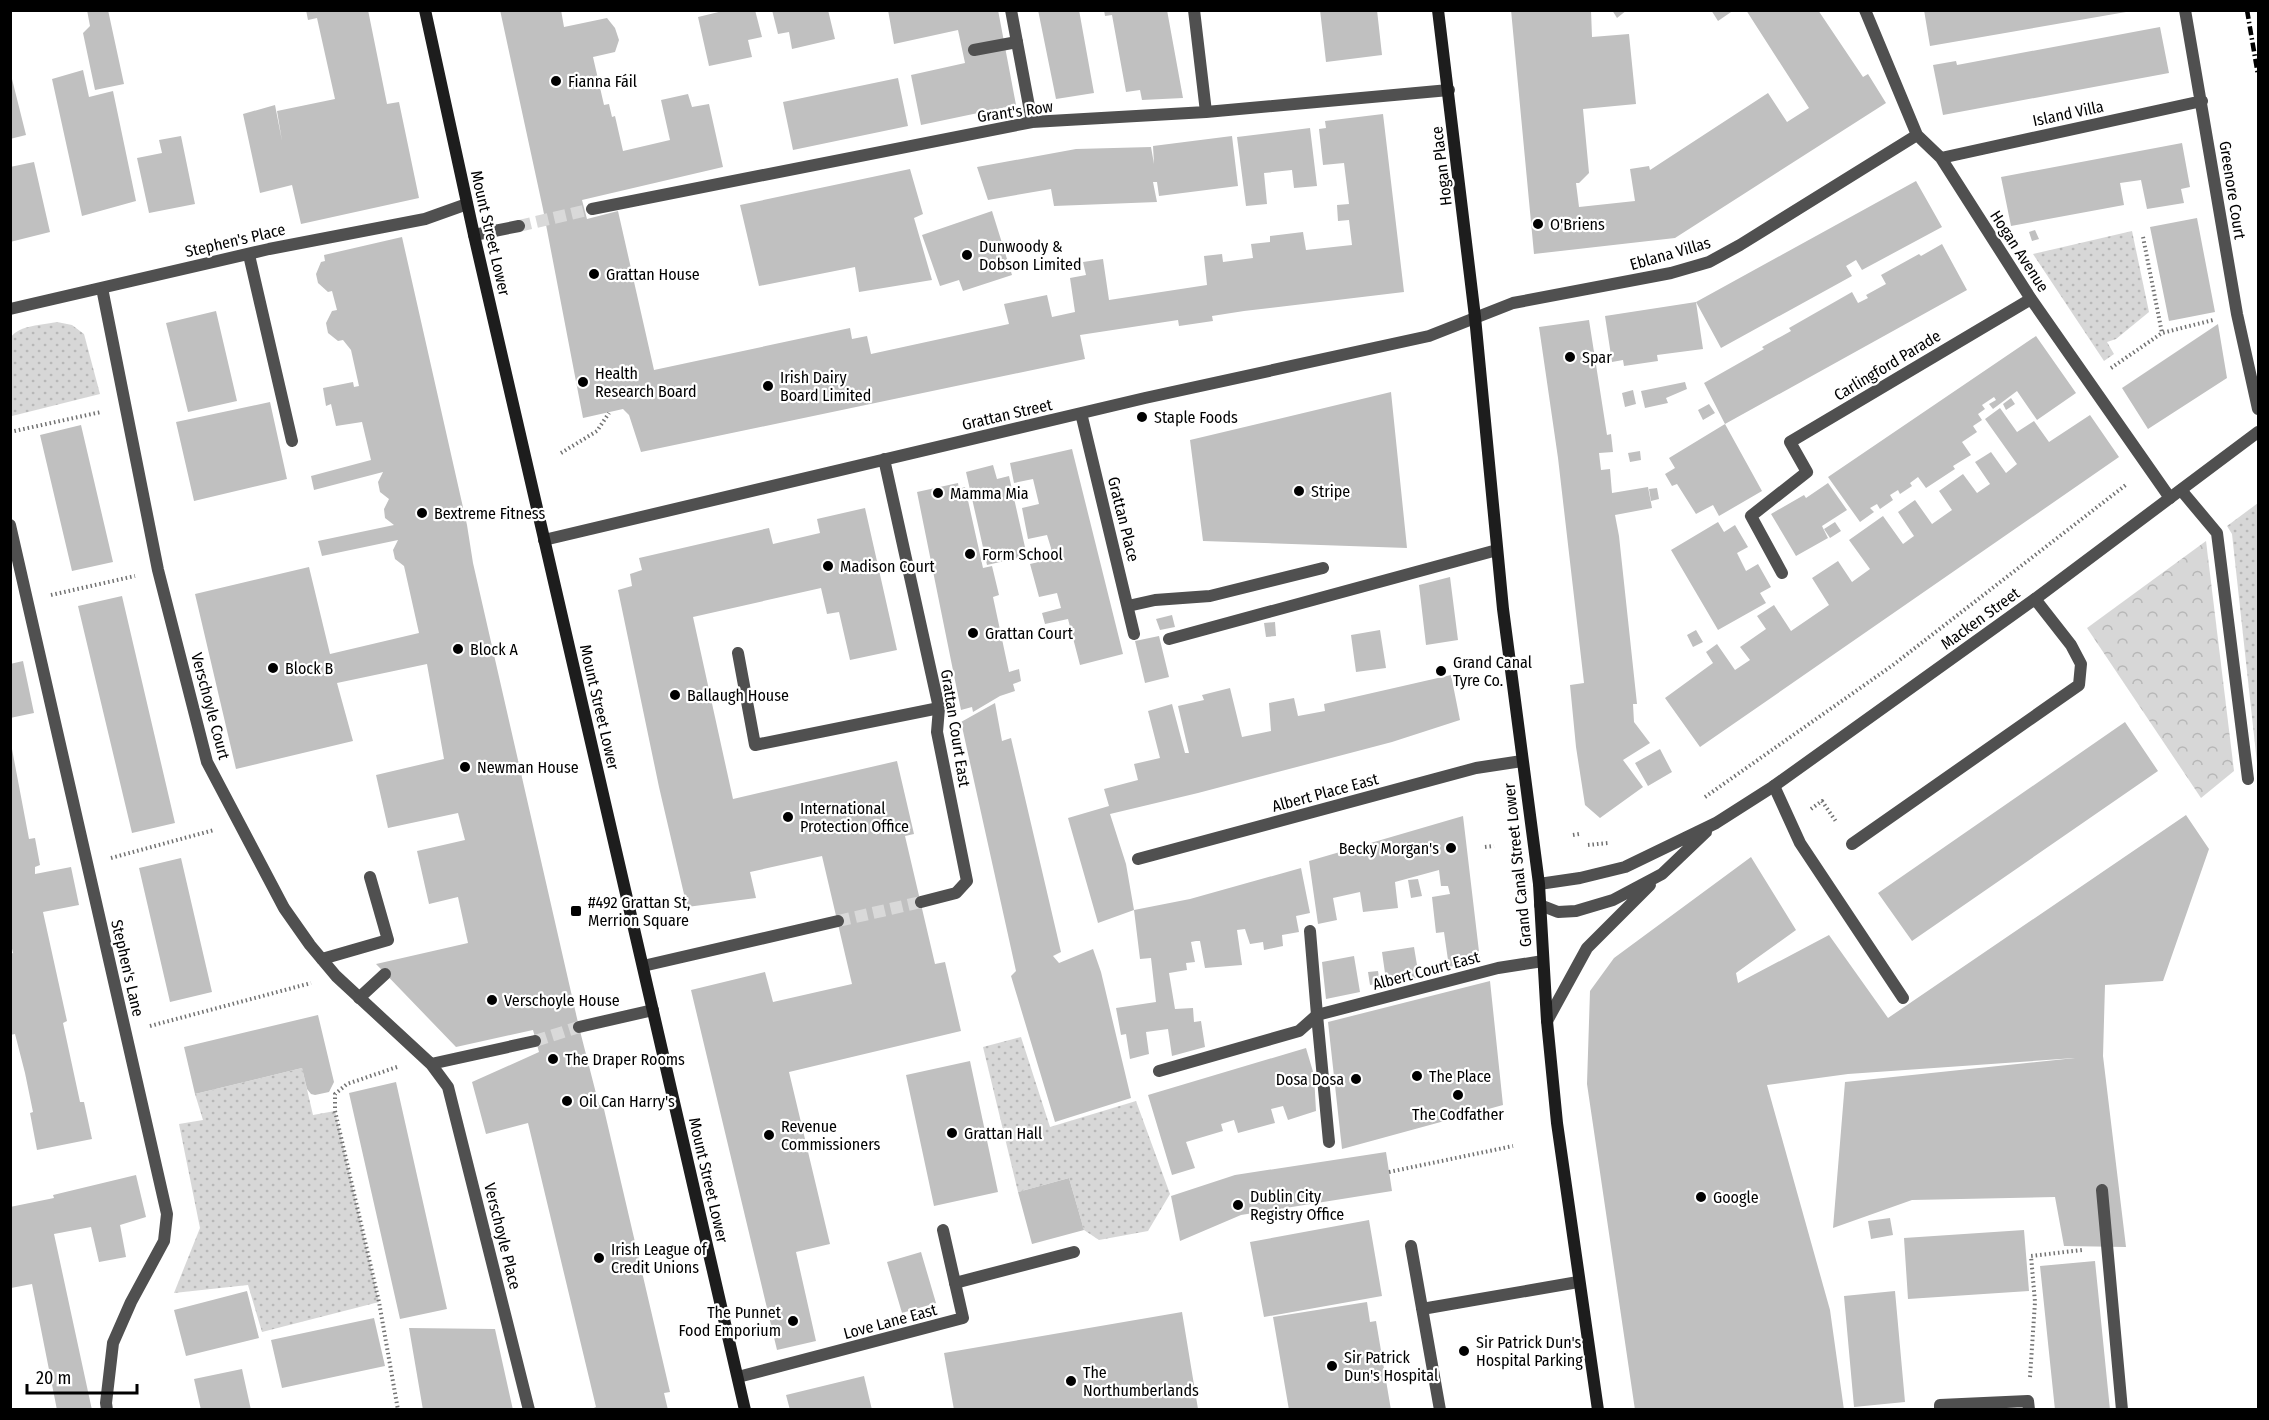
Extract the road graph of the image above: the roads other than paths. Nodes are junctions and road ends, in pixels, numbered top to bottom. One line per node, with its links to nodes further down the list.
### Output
1 (425, 10): 15 (main road, Mount Street Lower)
2 (1011, 10): 7 (street)
3 (1194, 10): 11 (street)
4 (1438, 10): 9 (main road, Hogan Place)
5 (1865, 10): 13 (street, Hogan Avenue)
6 (2186, 10): 10 (street, Greenore Court)
7 (1017, 42): 8 (street); 12 (street)
8 (974, 50)
9 (1449, 90): 11 (street, Grant's Row); 23 (main road, Hogan Place)
10 (2202, 101): 14 (street, Island Villa); 24 (street, Greenore Court)
11 (1212, 111): 12 (street, Grant's Row)
12 (1032, 122): 16 (street, Grant's Row)
13 (1917, 135): 14 (street, Hogan Avenue); 23 (street, Eblana Villas)
14 (1941, 158): 21 (street, Hogan Avenue)
15 (467, 204): 18 (main road, Mount Street Lower); 19 (street, Stephen's Place)
16 (592, 209)
17 (519, 225): 18 (street)
18 (474, 235): 32 (main road, Mount Street Lower)
19 (249, 255): 20 (street, Stephen's Place); 27 (street)
20 (102, 288): 22 (street, Stephen's Place); 55 (street, Verschoyle Court)
21 (2031, 299): 30 (street, Hogan Avenue); 35 (street, Carlingford Parade)
22 (10, 309)
23 (1475, 317): 25 (street, Grattan Street); 33 (main road, Grand Canal Street Lower)
24 (2259, 409)
25 (1081, 413): 28 (street, Grattan Street); 37 (street, Grattan Place)
26 (2259, 432): 29 (street, Macken Street)
27 (292, 441)
28 (884, 459): 32 (street, Grattan Street); 41 (street, Grattan Court East)
29 (2181, 490): 30 (street, Macken Street); 43 (street)
30 (2170, 498): 36 (street, Macken Street)
31 (10, 525): 78 (street, Stephen's Lane)
32 (544, 540): 57 (main road, Mount Street Lower)
33 (1497, 550): 39 (street); 42 (main road, Grand Canal Street Lower)
34 (1323, 568): 37 (street)
35 (1782, 573)
36 (2035, 599): 44 (street, Macken Street); 46 (street)
37 (1128, 606): 38 (street, Grattan Place)
38 (1134, 634)
39 (1169, 639)
40 (738, 653): 41 (street)
41 (939, 708): 51 (street, Grattan Court East)
42 (1522, 761): 47 (street, Albert Place East); 50 (main road, Grand Canal Street Lower)
43 (2248, 779)
44 (1774, 786): 45 (street, Macken Street); 60 (street)
45 (1716, 823): 48 (street, Macken Street); 50 (street, Macken Street)
46 (1852, 844)
47 (1138, 859)
48 (1662, 874): 52 (street, Macken Street); 63 (street)
49 (370, 877): 55 (street)
50 (1539, 884): 52 (main road, Grand Canal Street Lower)
51 (921, 902)
52 (1540, 905): 56 (main road, Grand Canal Street Lower)
53 (838, 921): 57 (street)
54 (1310, 931): 62 (street)
55 (322, 959): 59 (street, Verschoyle Court)
56 (1544, 961): 62 (street, Albert Court East); 63 (main road, Grand Canal Street Lower)
57 (643, 966): 61 (main road, Mount Street Lower)
58 (385, 974): 59 (street)
59 (359, 998): 66 (street, Verschoyle Court)
60 (1903, 998)
61 (653, 1010): 64 (street); 76 (main road, Mount Street Lower)
62 (1317, 1015): 67 (street, Albert Court East); 68 (street)
63 (1547, 1022): 73 (main road, Grand Canal Street Lower)
64 (579, 1028)
65 (535, 1041): 66 (street)
66 (431, 1065): 79 (street, Verschoyle Place)
67 (1159, 1071)
68 (1329, 1142)
69 (2102, 1190): 84 (street)
70 (943, 1230): 74 (street, Love Lane East)
71 (1412, 1246): 75 (street)
72 (1074, 1252): 74 (street)
73 (1578, 1282): 75 (street); 82 (main road, Grand Canal Street Lower)
74 (955, 1283): 76 (street, Love Lane East)
75 (1422, 1309): 81 (street)
76 (738, 1377): 80 (main road, Mount Street Lower)
77 (2029, 1405): 83 (street)
78 (107, 1410)
79 (529, 1410)
80 (745, 1410)
81 (1440, 1410)
82 (1598, 1410)
83 (1940, 1410)
84 (2122, 1410)

